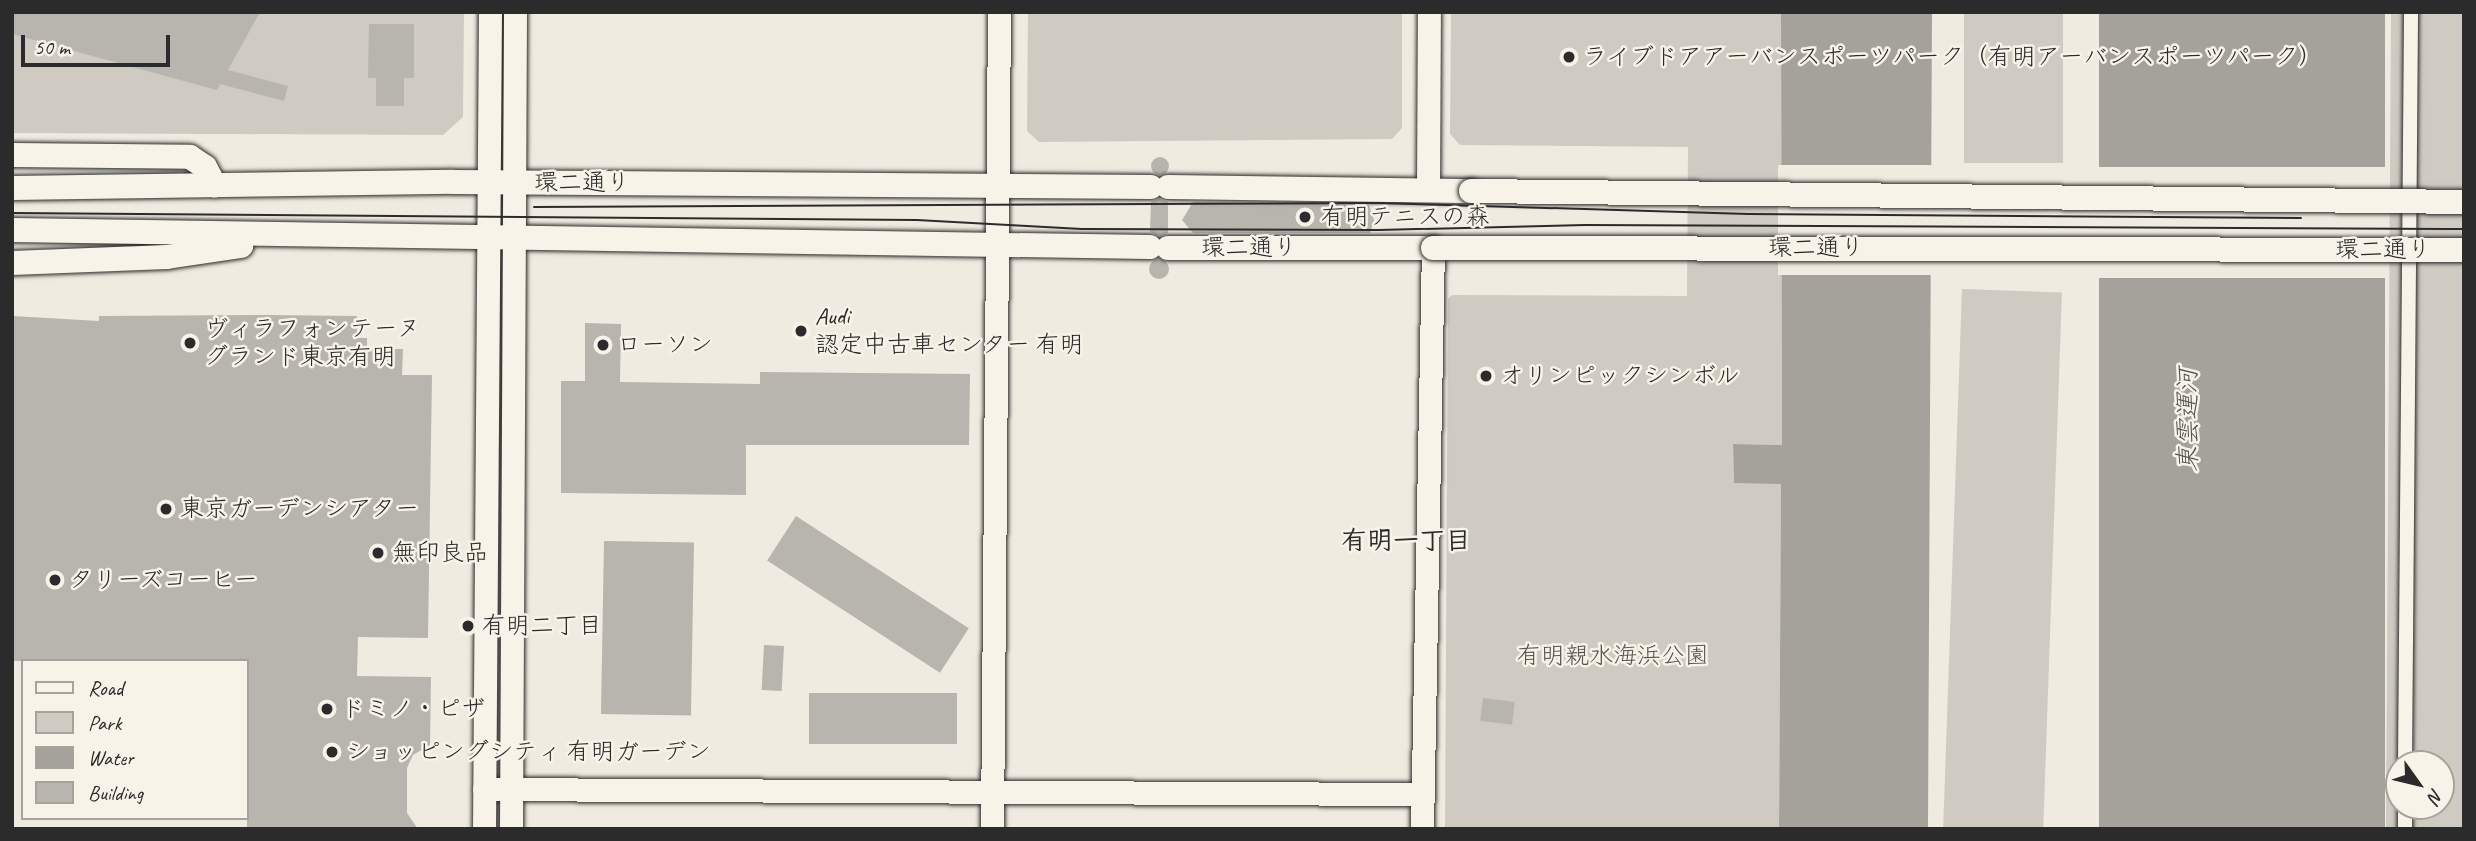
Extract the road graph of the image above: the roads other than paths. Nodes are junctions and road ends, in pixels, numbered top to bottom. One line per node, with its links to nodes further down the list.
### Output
1 (491, 12): 7 (street)
2 (515, 12): 8 (street)
3 (999, 12): 10 (street)
4 (1429, 12): 12 (street)
5 (2411, 12): 22 (street)
6 (12, 155): 9 (main road)
7 (489, 182): 8 (main road, 環二通り); 9 (main road, 環二通り); 16 (street)
8 (514, 182): 10 (main road, 環二通り); 17 (street)
9 (215, 186): 11 (main road, 環二通り)
10 (998, 186): 12 (main road, 環二通り); 18 (street)
11 (12, 188)
12 (1428, 190): 13 (main road, 環二通り, bridge)
13 (2464, 202)
14 (12, 230): 15 (main road, 環二通り)
15 (293, 237): 16 (main road, 環二通り); 21 (main road)
16 (489, 240): 17 (main road, 環二通り); 23 (street)
17 (515, 240): 18 (main road, 環二通り); 24 (street)
18 (996, 246): 19 (main road, 環二通り); 25 (street)
19 (1433, 248): 20 (main road, 環二通り, bridge); 26 (street)
20 (2464, 250)
21 (12, 263)
22 (2406, 750)
23 (484, 789): 24 (street); 27 (street)
24 (511, 790): 25 (street); 28 (street)
25 (991, 790): 26 (street); 29 (street)
26 (1422, 794): 30 (street)
27 (484, 829)
28 (511, 829)
29 (992, 829)
30 (1422, 829)

